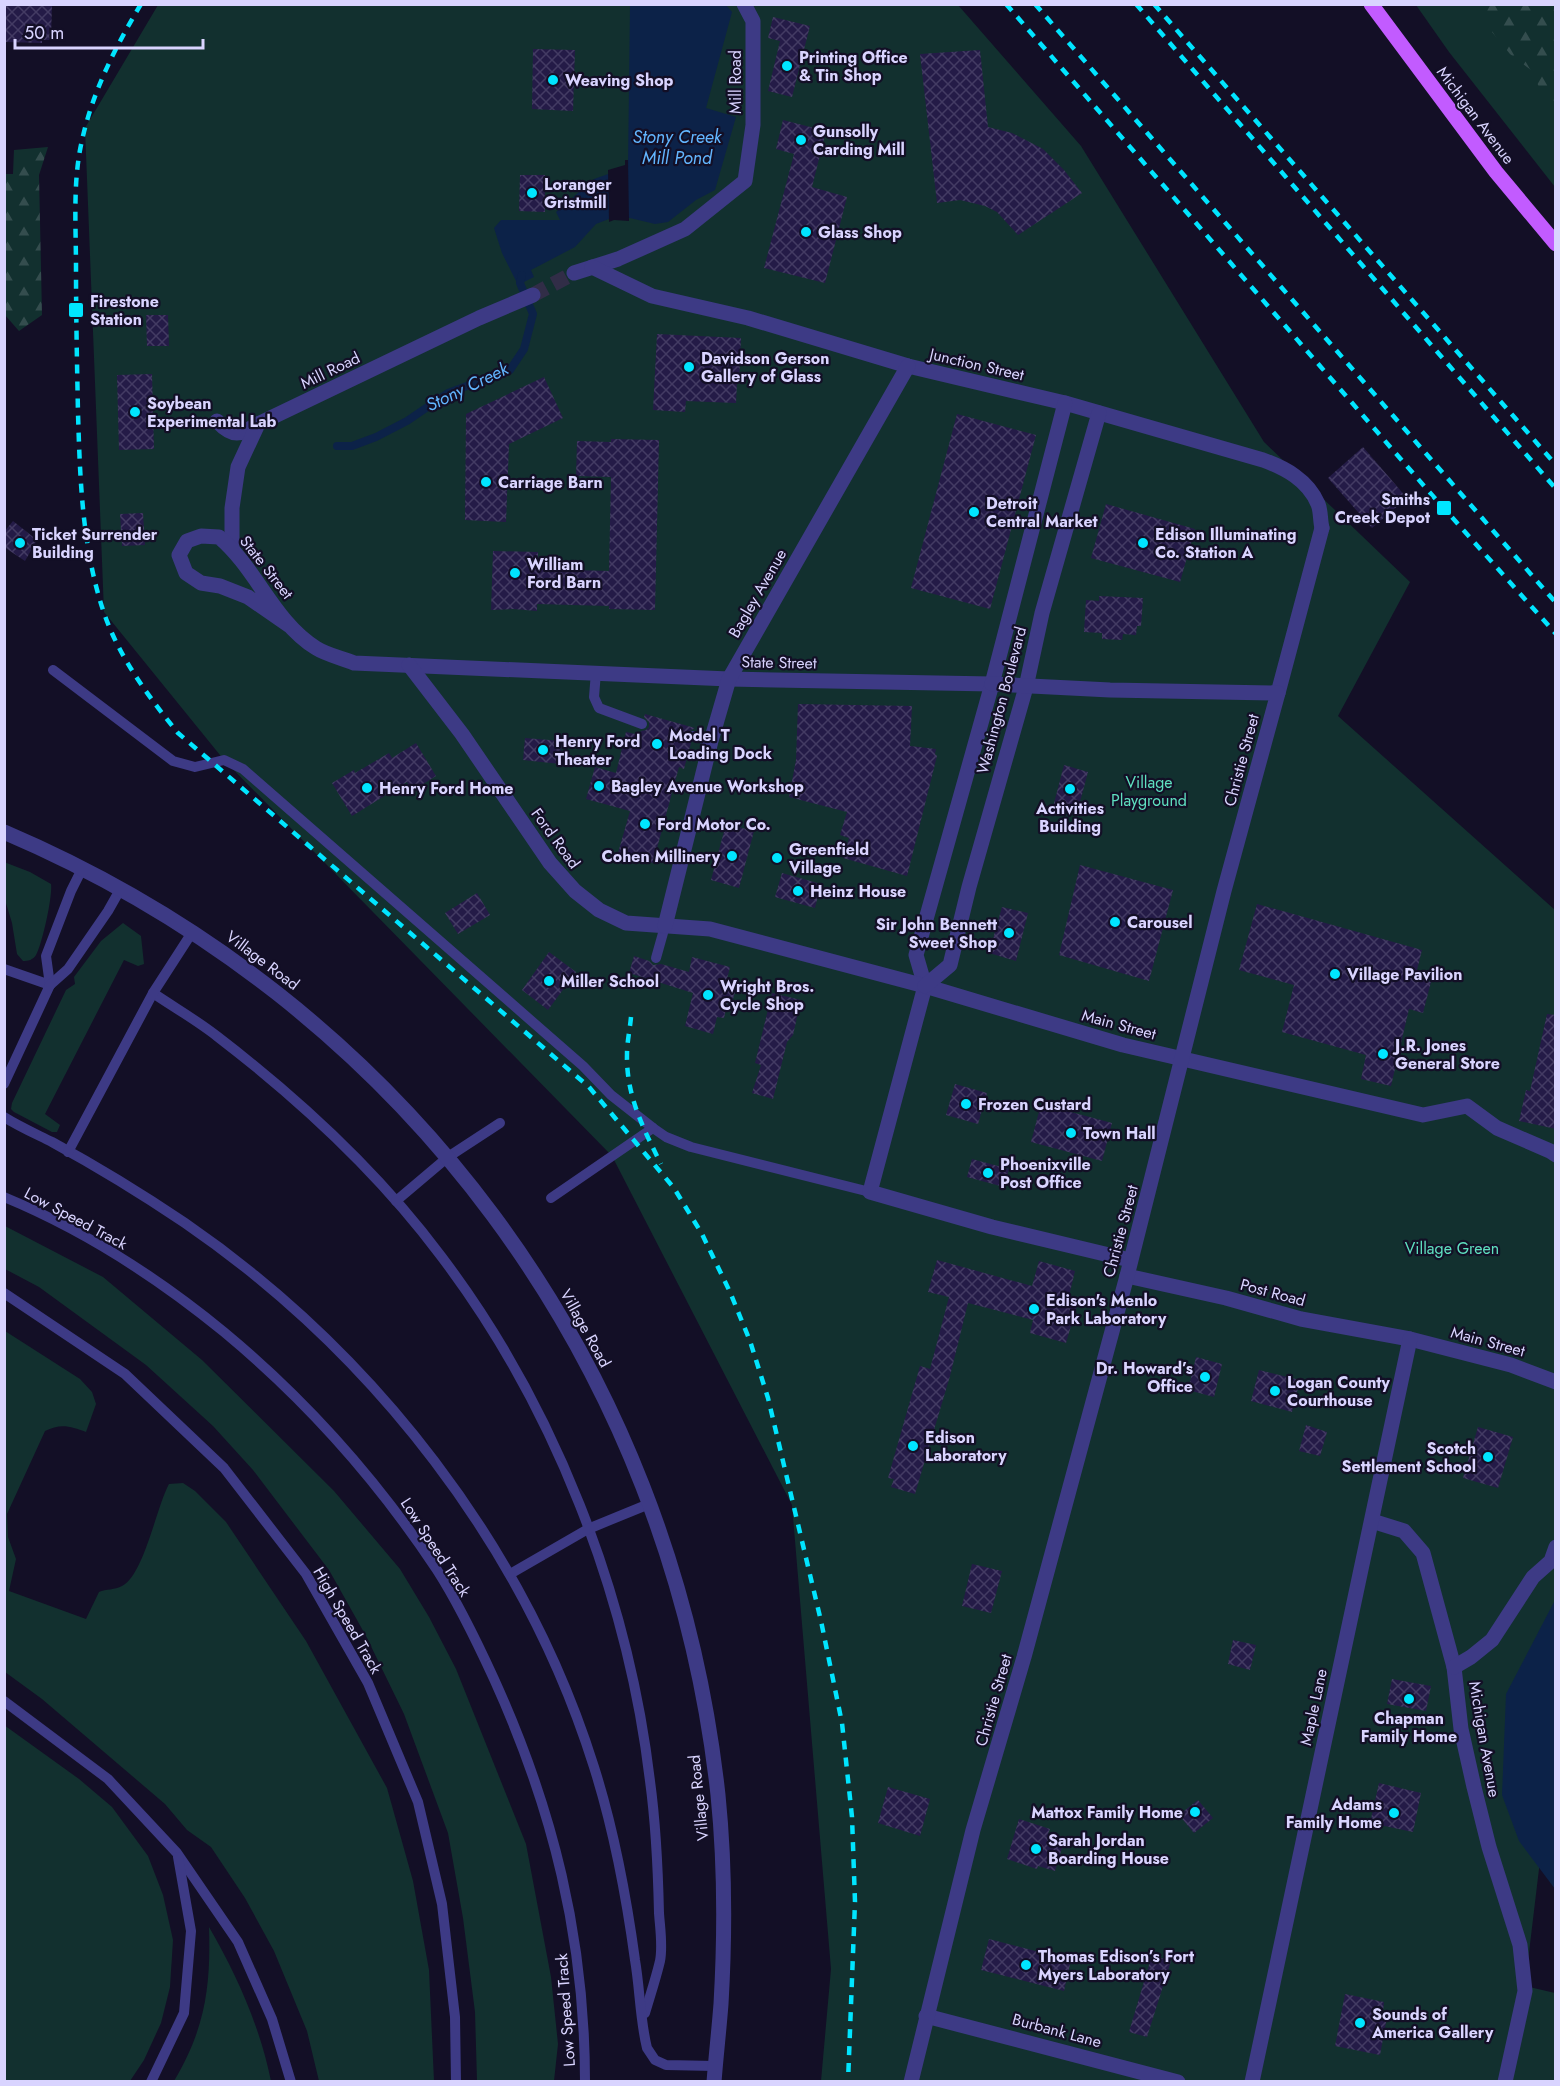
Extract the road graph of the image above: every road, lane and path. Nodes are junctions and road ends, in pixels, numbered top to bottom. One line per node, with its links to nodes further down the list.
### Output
1 (744, 4): 4 (street, Mill Road)
2 (1371, 4): 3 (main road, Michigan Avenue)
3 (1556, 244)
4 (592, 267): 5 (street, Mill Road); 7 (street, Junction Street)
5 (574, 273)
6 (528, 297): 11 (street, Mill Road)
7 (908, 366): 8 (street, Junction Street); 18 (street, Bagley Avenue)
8 (1065, 403): 9 (street, Junction Street); 19 (street, Washington Boulevard)
9 (1099, 413): 12 (street, Junction Street); 20 (street, Washington Boulevard)
10 (218, 422): 11 (street, Mill Road)
11 (258, 424): 13 (street)
12 (1322, 528): 21 (street, Christie Street)
13 (232, 548): 14 (street, State Street); 14 (street, State Street)
14 (290, 626): 15 (street, State Street)
15 (410, 665): 17 (street, State Street); 28 (street, Ford Road)
16 (53, 670): 39 (lane)
17 (596, 672): 18 (street, State Street); 22 (lane)
18 (729, 679): 19 (street, State Street); 24 (street, Bagley Avenue)
19 (992, 684): 20 (street, State Street); 33 (street, Washington Boulevard)
20 (1026, 687): 21 (street, State Street); 33 (street, Washington Boulevard)
21 (1278, 693): 35 (street, Christie Street)
22 (642, 724)
23 (693, 736): 24 (lane)
24 (711, 741): 28 (street, Bagley Avenue)
25 (4, 832): 26 (street, Village Road)
26 (83, 867): 27 (street, Village Road); 32 (lane)
27 (121, 888): 29 (street, Village Road); 32 (lane)
28 (665, 926): 30 (lane); 33 (street, Main Street)
29 (193, 931): 34 (lane); 42 (street, Village Road)
30 (656, 958)
31 (4, 969): 32 (lane)
32 (50, 985): 36 (lane)
33 (925, 986): 35 (street, Main Street); 43 (street)
34 (153, 993): 40 (lane); 46 (lane)
35 (1181, 1059): 41 (street, Main Street); 47 (street, Christie Street)
36 (4, 1084)
37 (4, 1118): 40 (lane)
38 (500, 1123): 42 (lane)
39 (652, 1128): 43 (lane); 45 (lane)
40 (68, 1152): 56 (lane)
41 (1556, 1155)
42 (448, 1157): 46 (lane); 52 (street, Village Road)
43 (870, 1192): 47 (street)
44 (4, 1197): 66 (lane, Low Speed Track)
45 (551, 1198)
46 (396, 1202): 54 (lane)
47 (1130, 1260): 48 (street, Christie Street)
48 (1127, 1276): 50 (street, Post Road); 60 (street, Christie Street)
49 (4, 1293): 65 (lane, High Speed Track)
50 (1410, 1339): 51 (street, Main Street); 53 (street, Maple Lane)
51 (1556, 1382)
52 (649, 1504): 54 (lane); 62 (street, Village Road)
53 (1372, 1521): 57 (street, Michigan Avenue); 69 (street, Maple Lane)
54 (588, 1529): 56 (lane); 61 (lane)
55 (1556, 1547): 57 (street)
56 (510, 1574): 61 (lane)
57 (1454, 1667): 70 (street, Michigan Avenue)
58 (4, 1701): 59 (lane)
59 (177, 1853): 63 (lane); 64 (lane)
60 (926, 2016): 67 (street, Christie Street); 68 (street, Burbank Lane)
61 (643, 2019): 62 (lane)
62 (714, 2074)
63 (151, 2082)
64 (291, 2082)
65 (456, 2082)
66 (585, 2082)
67 (911, 2082)
68 (1178, 2082)
69 (1252, 2082)
70 (1505, 2082)

